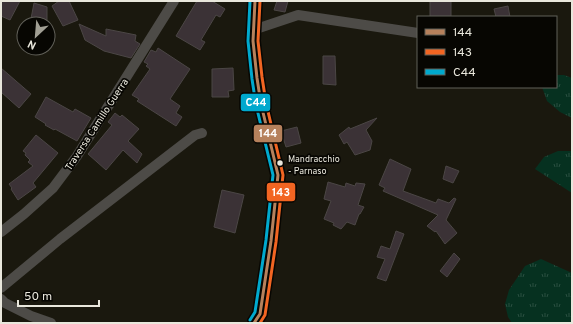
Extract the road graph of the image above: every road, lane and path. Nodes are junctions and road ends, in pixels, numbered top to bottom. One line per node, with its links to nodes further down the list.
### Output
1 (174, 1): 6 (street, Traversa Camillo Guerra)
2 (255, 1): 3 (street)
3 (253, 30): 4 (street); 10 (street)
4 (417, 33)
5 (202, 133): 7 (street)
6 (1, 232)
7 (1, 288)
8 (1, 299): 9 (street)
9 (51, 323)
10 (254, 323)

